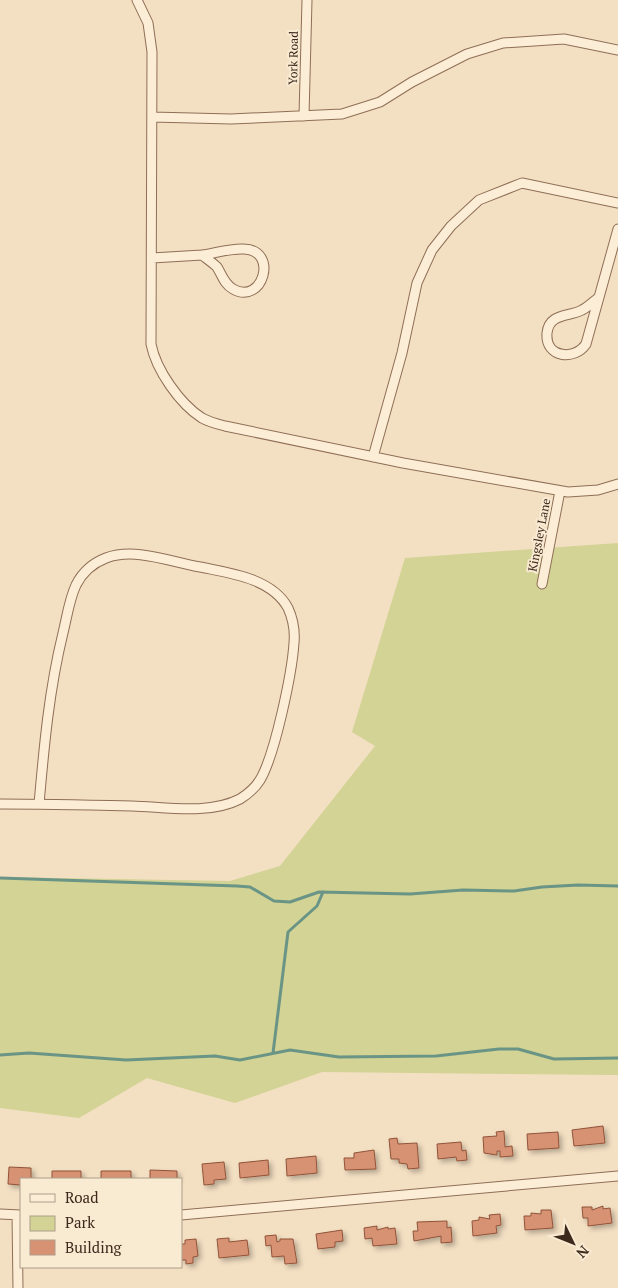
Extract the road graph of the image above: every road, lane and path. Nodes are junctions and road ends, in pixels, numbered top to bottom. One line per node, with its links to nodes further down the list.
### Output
1 (137, 0): 5 (street)
2 (307, 0): 4 (street, York Road)
3 (618, 50): 4 (street)
4 (304, 116): 5 (street)
5 (152, 117): 9 (street)
6 (618, 204): 11 (street)
7 (618, 229): 10 (street)
8 (202, 255): 8 (street); 9 (street)
9 (152, 258): 11 (street)
10 (598, 298): 10 (street)
11 (373, 456): 13 (street)
12 (618, 484): 13 (street)
13 (560, 491): 14 (street, Kingsley Lane)
14 (542, 584)
15 (0, 804): 16 (street)
16 (39, 804): 16 (street)
17 (618, 1176): 20 (street)
18 (0, 1214): 19 (street)
19 (19, 1215): 21 (street)
20 (182, 1215)
21 (18, 1288)

